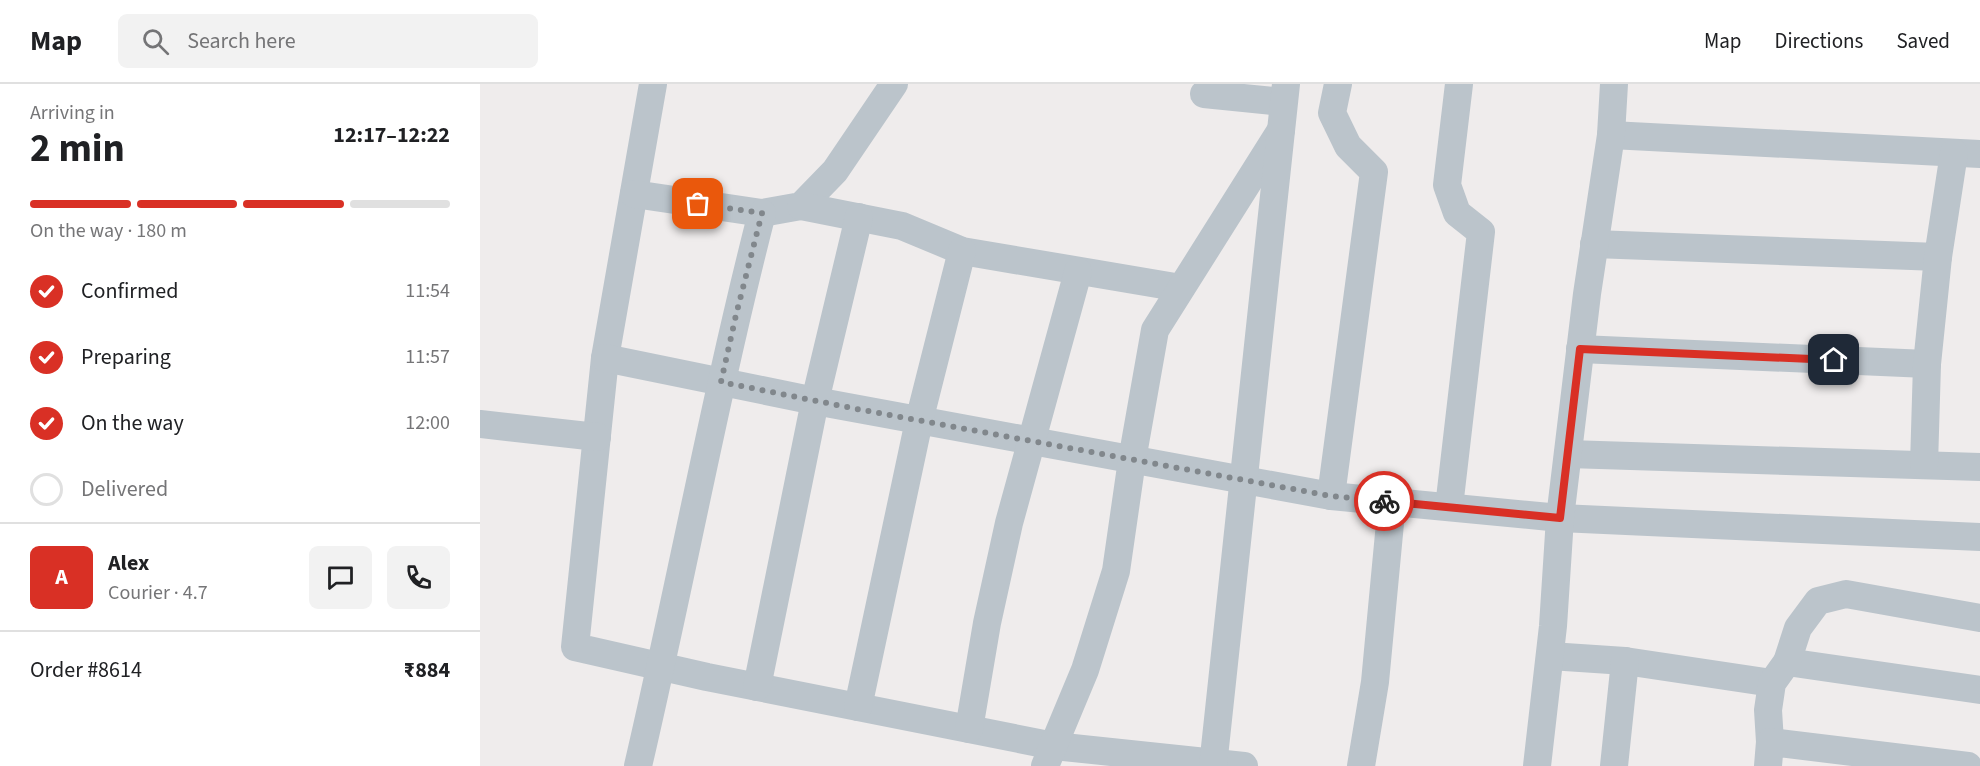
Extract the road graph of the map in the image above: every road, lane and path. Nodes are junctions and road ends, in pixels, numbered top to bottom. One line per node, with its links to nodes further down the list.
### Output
1 (653, 84): 11 (street)
2 (894, 84): 12 (street)
3 (1338, 84): 34 (street)
4 (1459, 84): 36 (street)
5 (1614, 84): 9 (street)
6 (1285, 93): 7 (street); 8 (street)
7 (1204, 94)
8 (1281, 130): 19 (street); 33 (street)
9 (1611, 135): 10 (street); 15 (street)
10 (1967, 153): 17 (street)
11 (633, 194): 13 (street); 21 (street)
12 (801, 206): 13 (street); 14 (street)
13 (762, 213): 23 (street)
14 (859, 218): 16 (street); 24 (street)
15 (1594, 244): 17 (street); 20 (street)
16 (962, 251): 18 (street); 25 (street)
17 (1938, 257): 22 (street)
18 (1078, 272): 19 (street); 28 (street)
19 (1181, 288): 30 (street)
20 (1580, 349): 22 (street); 29 (street)
21 (605, 358): 23 (street); 27 (street)
22 (1927, 364): 31 (street)
23 (721, 382): 24 (street); 42 (street)
24 (815, 401): 25 (street); 44 (street)
25 (919, 421): 28 (street); 46 (street)
26 (480, 424): 27 (street)
27 (597, 437): 42 (street)
28 (1030, 441): 30 (street); 47 (street)
29 (1568, 454): 31 (street); 37 (street)
30 (1132, 460): 33 (street); 49 (street)
31 (1924, 465): 32 (street)
32 (1980, 466)
33 (1243, 480): 34 (street); 50 (street)
34 (1331, 496): 35 (street)
35 (1392, 502): 36 (street); 53 (street)
36 (1449, 507): 37 (street)
37 (1560, 518): 38 (street); 40 (street)
38 (1980, 537)
39 (1980, 618): 43 (street)
40 (1550, 656): 41 (street); 54 (street)
41 (1625, 661): 43 (street); 55 (street)
42 (661, 667): 44 (street); 51 (street)
43 (1780, 672): 45 (street); 48 (street)
44 (757, 687): 46 (street)
45 (1980, 690)
46 (858, 707): 47 (street)
47 (969, 729): 49 (street)
48 (1769, 754): 56 (street)
49 (1049, 756): 50 (street)
50 (1213, 765): 52 (street)
51 (638, 766)
52 (1244, 766)
53 (1361, 766)
54 (1537, 766)
55 (1614, 766)
56 (1968, 766)

